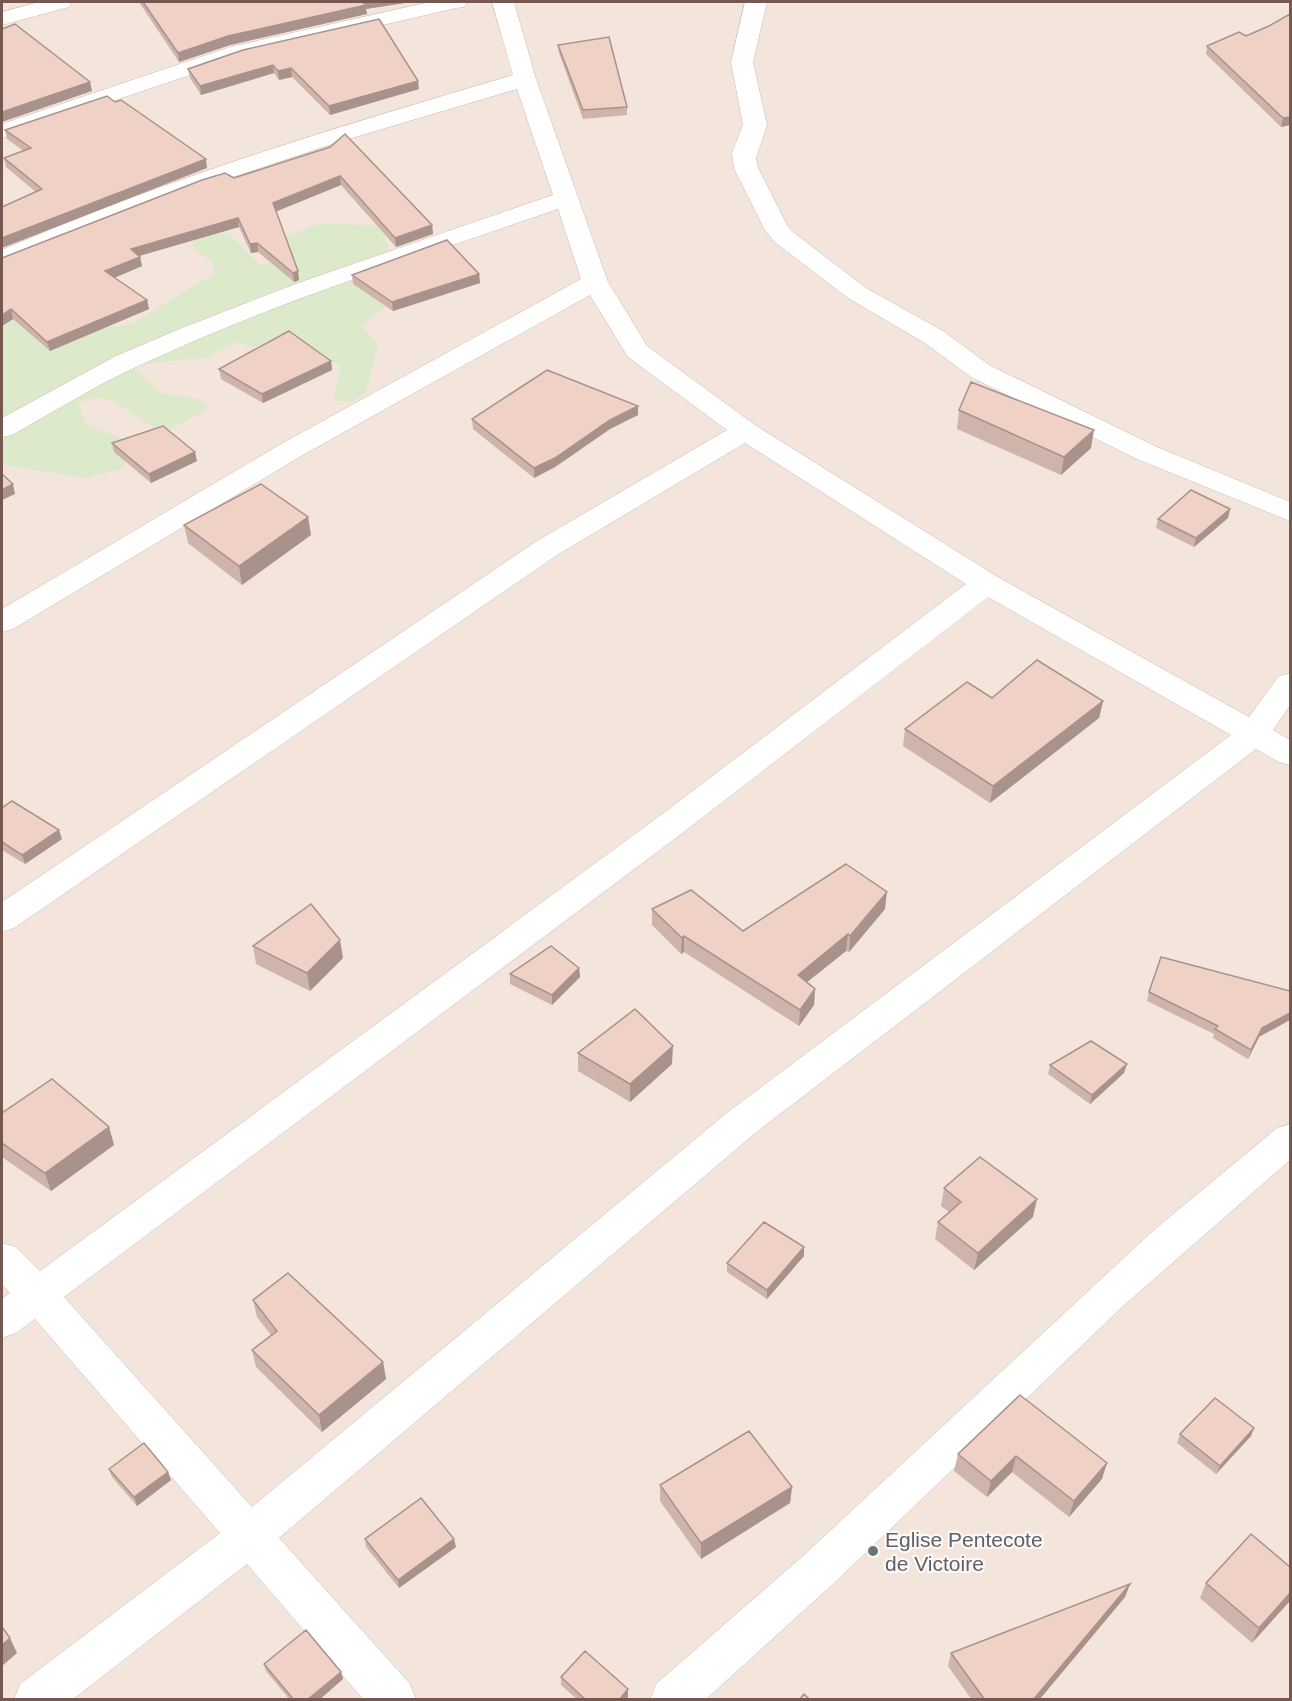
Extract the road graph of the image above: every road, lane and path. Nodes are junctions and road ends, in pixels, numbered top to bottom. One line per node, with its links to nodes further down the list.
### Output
1 (61, 2): 5 (street)
2 (456, 2): 7 (street)
3 (503, 2): 6 (street)
4 (756, 2): 13 (street)
5 (2, 19)
6 (525, 79): 8 (street); 9 (street)
7 (2, 131)
8 (566, 198): 10 (street); 11 (street)
9 (2, 259)
10 (595, 282): 12 (street); 15 (street)
11 (2, 429)
12 (745, 431): 14 (street); 19 (street)
13 (1290, 512)
14 (986, 583): 17 (street); 22 (street)
15 (2, 622)
16 (1290, 683): 17 (street)
17 (1254, 734): 18 (street); 24 (street)
18 (1290, 754)
19 (2, 919)
20 (1290, 1139): 27 (street)
21 (2, 1259): 22 (street)
22 (37, 1294): 23 (street); 24 (street)
23 (2, 1322)
24 (249, 1536): 25 (street); 26 (street)
25 (36, 1700)
26 (394, 1700)
27 (672, 1700)

